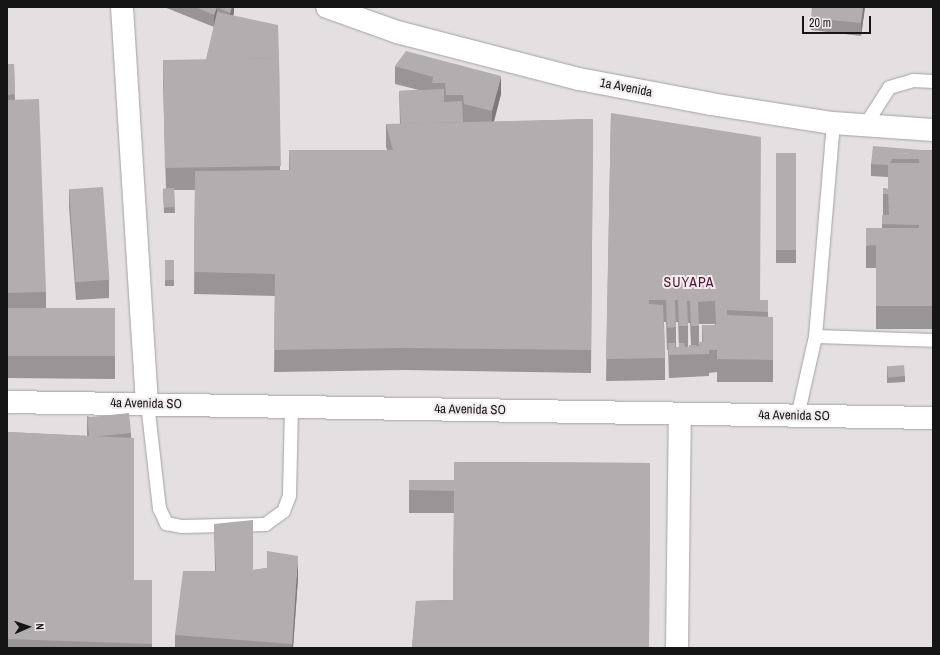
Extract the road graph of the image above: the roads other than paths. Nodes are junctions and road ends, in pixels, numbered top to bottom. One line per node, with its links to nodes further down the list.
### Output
1 (122, 7): 10 (street)
2 (326, 7): 4 (street, 1a Avenida)
3 (933, 81): 5 (lane)
4 (834, 123): 5 (street, 1a Avenida); 7 (lane)
5 (864, 126): 6 (street, 1a Avenida)
6 (933, 130)
7 (815, 336): 8 (lane); 13 (lane)
8 (933, 340)
9 (7, 402): 10 (street, 4a Avenida SO)
10 (147, 403): 11 (street, 4a Avenida SO); 11 (lane)
11 (291, 406): 12 (street, 4a Avenida SO)
12 (680, 414): 13 (street, 4a Avenida SO); 15 (street)
13 (797, 416): 14 (street, 4a Avenida SO)
14 (933, 418)
15 (677, 648)

